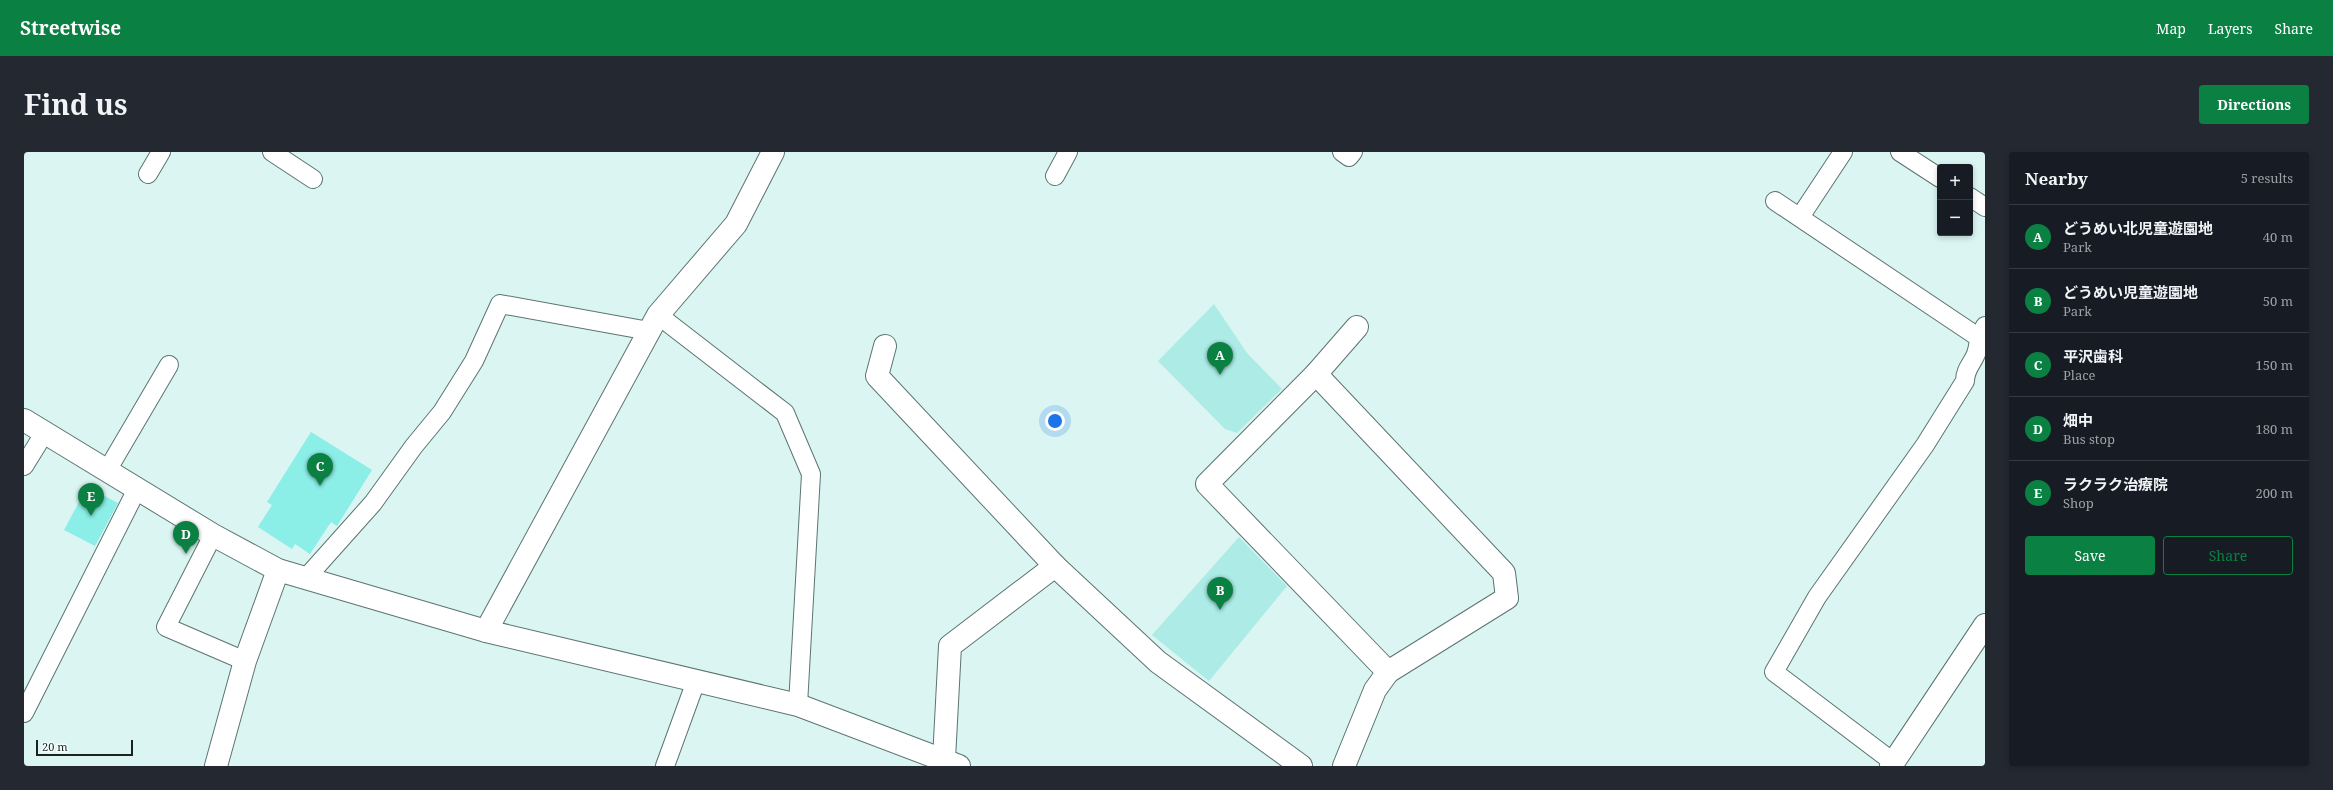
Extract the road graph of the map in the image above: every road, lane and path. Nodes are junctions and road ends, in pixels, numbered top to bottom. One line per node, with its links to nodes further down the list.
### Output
1 (161, 152): 9 (lane)
2 (272, 152): 12 (lane)
3 (773, 152): 17 (street)
4 (1068, 152): 10 (lane)
5 (1342, 152): 6 (lane)
6 (1353, 152)
7 (1843, 152): 16 (lane)
8 (1900, 152): 11 (lane)
9 (148, 174)
10 (1055, 176)
11 (1937, 176)
12 (313, 178)
13 (1973, 199): 15 (lane)
14 (1775, 201): 16 (lane)
15 (1985, 207)
16 (1800, 217): 19 (lane)
17 (653, 323): 31 (lane); 33 (street); 37 (lane)
18 (1357, 327): 22 (street)
19 (1982, 332): 40 (lane)
20 (885, 346): 29 (street)
21 (169, 365): 26 (lane)
22 (1316, 374): 35 (street); 35 (street)
23 (24, 420): 24 (street)
24 (45, 432): 25 (lane); 26 (street)
25 (24, 466)
26 (108, 469): 27 (street)
27 (137, 489): 28 (street); 38 (lane)
28 (213, 535): 30 (street); 34 (lane)
29 (1055, 566): 39 (street); 43 (street)
30 (278, 570): 31 (street); 34 (street)
31 (306, 578): 33 (street)
32 (1985, 625): 40 (street)
33 (486, 631): 36 (street)
34 (245, 661): 41 (street)
35 (1388, 672): 44 (street)
36 (696, 681): 37 (street); 42 (lane)
37 (798, 705): 39 (street)
38 (24, 713)
39 (951, 762)
40 (1892, 764)
41 (216, 766)
42 (665, 766)
43 (1301, 766)
44 (1344, 766)

